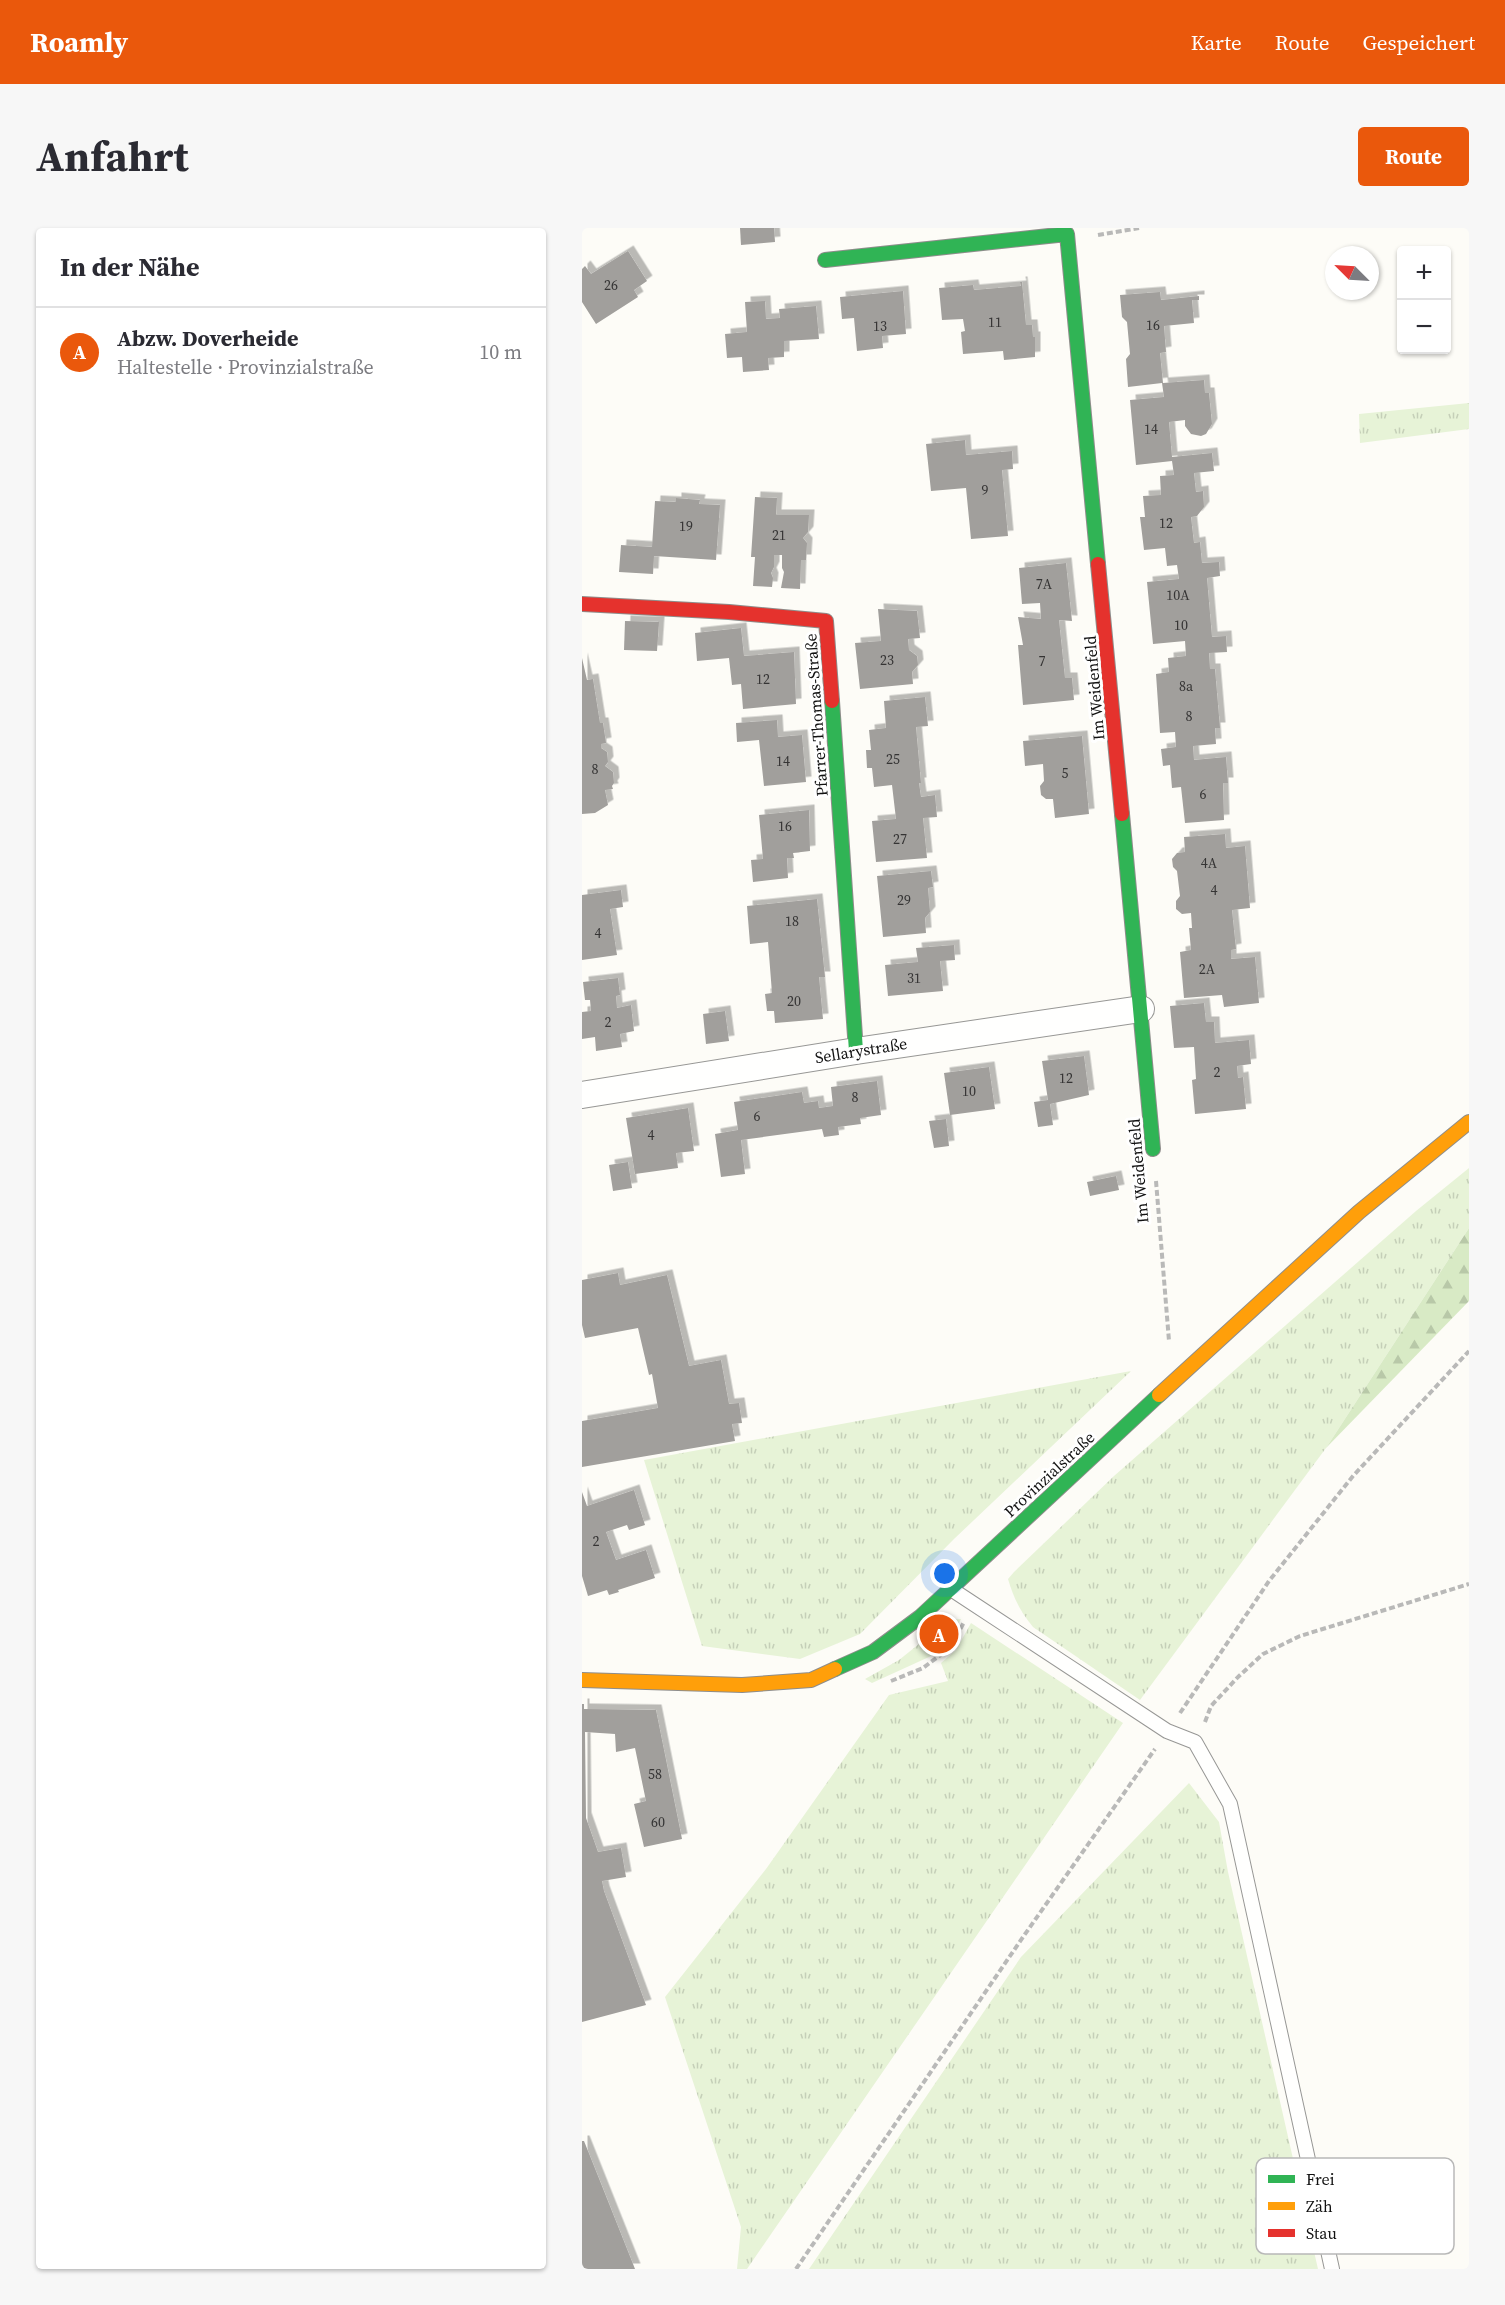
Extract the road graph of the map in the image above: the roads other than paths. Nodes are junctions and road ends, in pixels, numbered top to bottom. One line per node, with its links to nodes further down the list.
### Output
1 (825, 260): 3 (street, Im Weidenfeld)
2 (582, 604): 4 (street, Pfarrer-Thomas-Straße)
3 (1141, 1009): 4 (street, Sellarystraße); 7 (street, Im Weidenfeld)
4 (856, 1051): 5 (street, Sellarystraße)
5 (582, 1095)
6 (1469, 1122): 8 (street, Provinzialstraße)
7 (1153, 1149)
8 (951, 1589): 9 (street, Provinzialstraße); 10 (lane)
9 (582, 1680)
10 (1308, 2158)
11 (1329, 2254): 12 (lane)
12 (1332, 2269)

